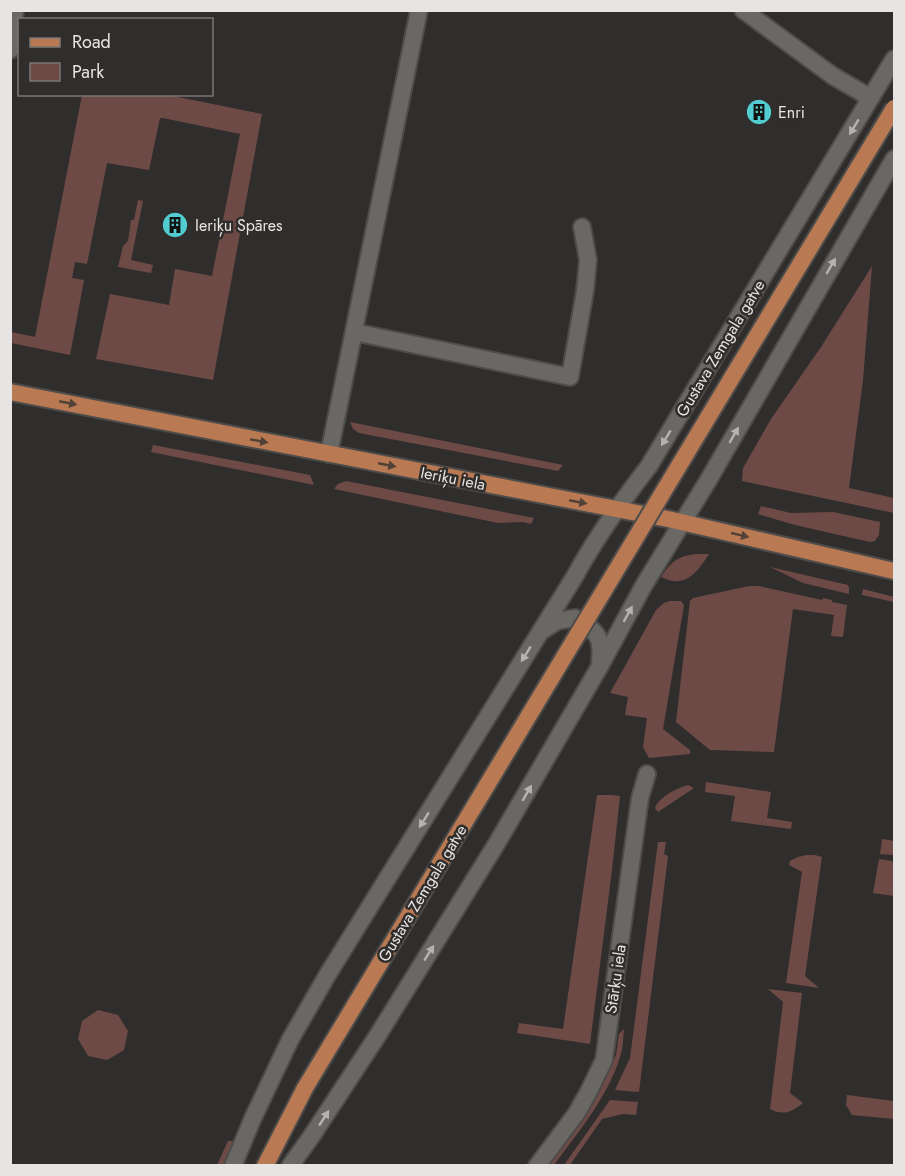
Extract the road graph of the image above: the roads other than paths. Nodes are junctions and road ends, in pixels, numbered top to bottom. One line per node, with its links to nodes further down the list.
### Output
1 (15, 10): 4 (street)
2 (419, 10): 10 (street)
3 (743, 10): 6 (street)
4 (10, 50)
5 (894, 59): 6 (street, Gustava Zemgala gatve)
6 (871, 98): 13 (street, Gustava Zemgala gatve, one-way to 13)
7 (894, 108): 20 (main road, Gustava Zemgala gatve, bridge)
8 (894, 159): 14 (street, one-way to 8)
9 (582, 227): 10 (street)
10 (354, 332): 12 (street)
11 (10, 392): 12 (main road, Ieriķu iela, one-way to 12)
12 (329, 454): 13 (main road, Ieriķu iela, one-way to 13)
13 (616, 509): 14 (main road, Ieriķu iela); 16 (street, Gustava Zemgala gatve)
14 (683, 522): 15 (main road, Ieriķu iela, one-way to 15); 17 (street, one-way to 14)
15 (894, 571)
16 (539, 633): 17 (street); 19 (street, Gustava Zemgala gatve, one-way to 19)
17 (600, 666): 21 (street, one-way to 17)
18 (647, 774): 22 (street, Stārķu iela)
19 (233, 1166)
20 (265, 1166)
21 (290, 1166)
22 (537, 1166)

